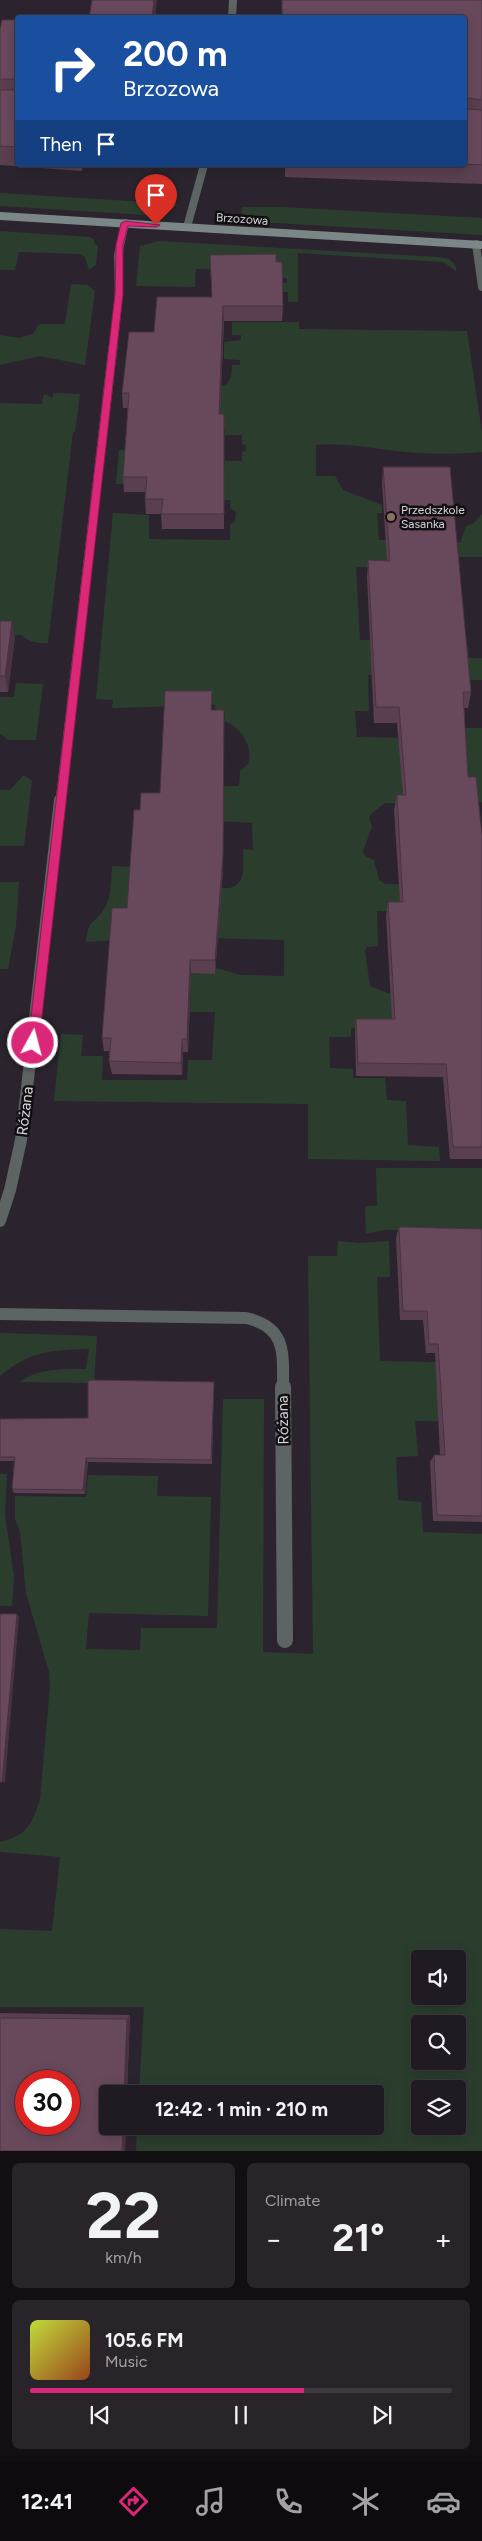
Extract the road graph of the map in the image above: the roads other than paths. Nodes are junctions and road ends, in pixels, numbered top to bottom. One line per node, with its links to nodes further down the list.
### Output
1 (233, 0): 2 (street)
2 (232, 15)
3 (203, 167): 6 (street)
4 (0, 216): 5 (street, Brzozowa)
5 (125, 223): 6 (street, Brzozowa); 9 (street, Różana)
6 (187, 226): 7 (street, Brzozowa)
7 (479, 244): 8 (street)
8 (482, 288)
9 (0, 1221)
10 (0, 1314): 11 (street, Różana)
11 (286, 1640)

